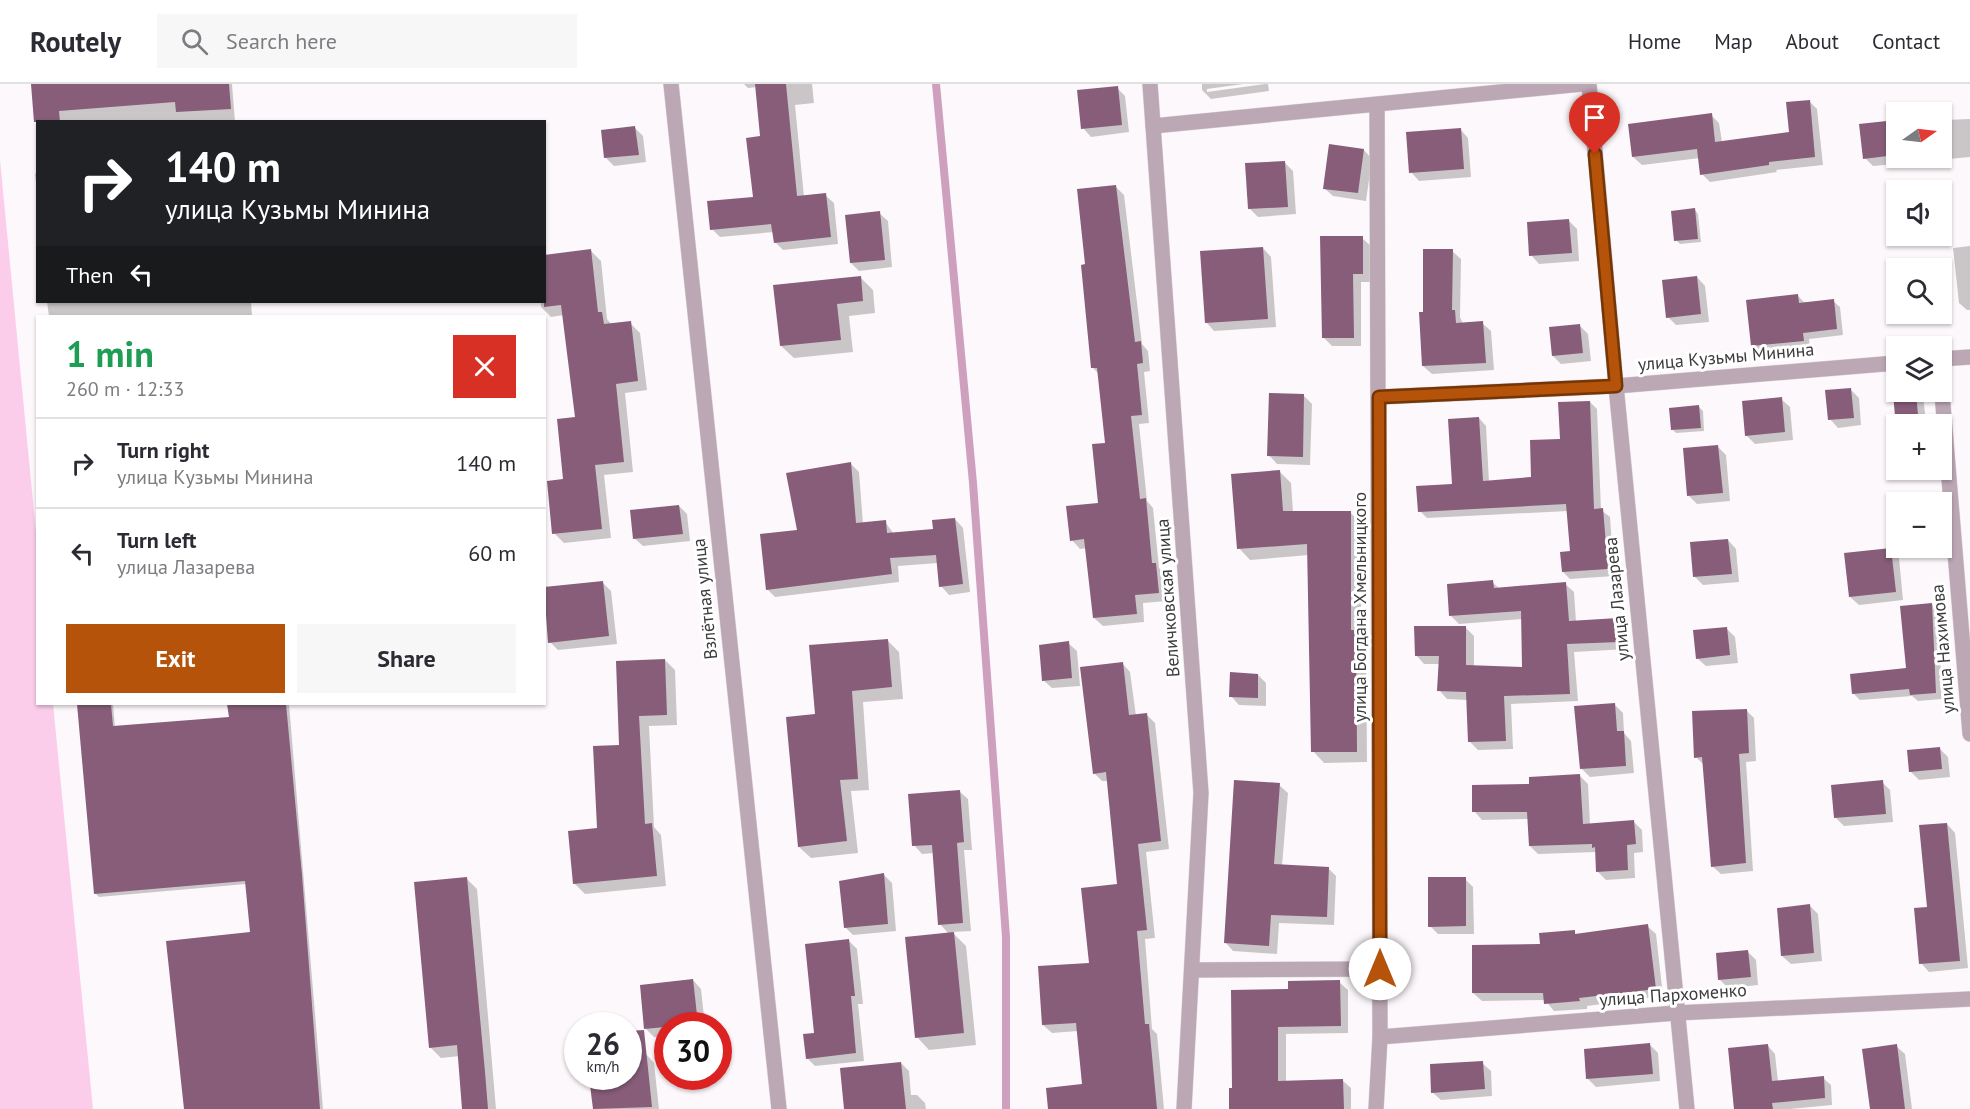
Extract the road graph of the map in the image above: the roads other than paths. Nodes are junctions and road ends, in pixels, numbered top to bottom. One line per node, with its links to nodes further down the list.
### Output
1 (671, 84): 19 (street, Взлётная улица)
2 (1150, 84): 6 (street, Величковская улица)
3 (1582, 84): 5 (street)
4 (1589, 84): 10 (street, улица Лазарева)
5 (1377, 105): 6 (street); 11 (street, улица Богдана Хмельницкого)
6 (1153, 126): 15 (street, Величковская улица)
7 (1970, 357): 8 (street)
8 (1952, 358)
9 (1886, 364): 10 (street, улица Кузьмы Минина)
10 (1616, 386): 11 (street, улица Кузьмы Минина); 17 (street, улица Лазарева)
11 (1379, 397): 14 (street, улица Богдана Хмельницкого)
12 (1943, 402): 13 (street, улица Нахимова)
13 (1970, 734)
14 (1380, 969): 15 (street); 18 (street, улица Богдана Хмельницкого)
15 (1193, 970): 20 (street, Величковская улица)
16 (1970, 999): 17 (street, улица Пархоменко)
17 (1676, 1013): 18 (street, улица Пархоменко); 22 (street, улица Лазарева)
18 (1380, 1037): 21 (street, улица Богдана Хмельницкого)
19 (778, 1109)
20 (1184, 1109)
21 (1376, 1109)
22 (1687, 1109)

